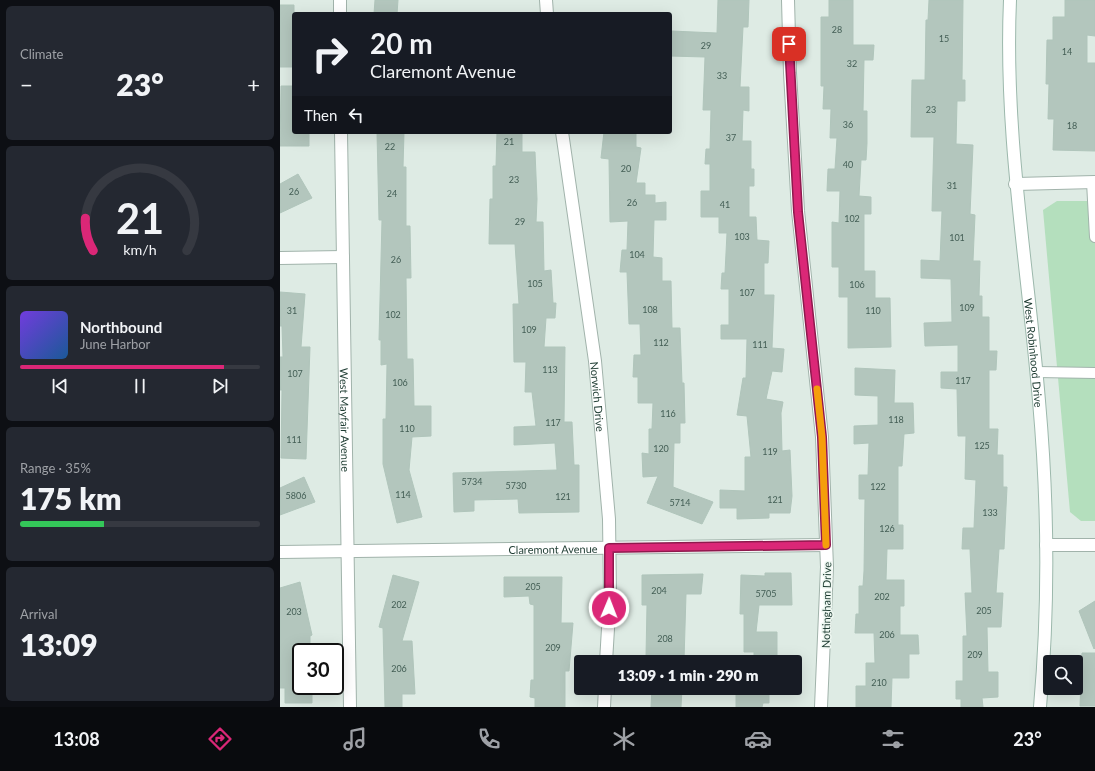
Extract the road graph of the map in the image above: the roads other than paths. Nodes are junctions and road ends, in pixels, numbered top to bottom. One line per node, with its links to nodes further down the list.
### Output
1 (340, 0): 5 (street)
2 (546, 0): 6 (street)
3 (788, 0): 17 (street, Nottingham Drive)
4 (1010, 0): 10 (street, West Robinhood Drive)
5 (340, 12)
6 (547, 12)
7 (341, 134): 12 (street, West Mayfair Avenue)
8 (562, 134): 19 (street, Norwich Drive)
9 (1094, 182): 10 (street); 11 (lane)
10 (1015, 184): 14 (street, West Robinhood Drive)
11 (1095, 237)
12 (343, 257): 13 (street); 20 (street, West Mayfair Avenue)
13 (280, 258)
14 (1036, 372): 15 (lane); 18 (street, West Robinhood Drive)
15 (1095, 373)
16 (1095, 544): 18 (street)
17 (826, 545): 19 (street, Claremont Avenue); 26 (street, Nottingham Drive)
18 (1046, 545): 27 (street, West Robinhood Drive)
19 (609, 548): 20 (street, Claremont Avenue); 22 (street, Norwich Drive)
20 (349, 551): 21 (street, Claremont Avenue); 24 (street, West Mayfair Avenue)
21 (280, 552)
22 (606, 655)
23 (605, 695): 25 (street)
24 (350, 707)
25 (604, 707)
26 (821, 707)
27 (1040, 707)

